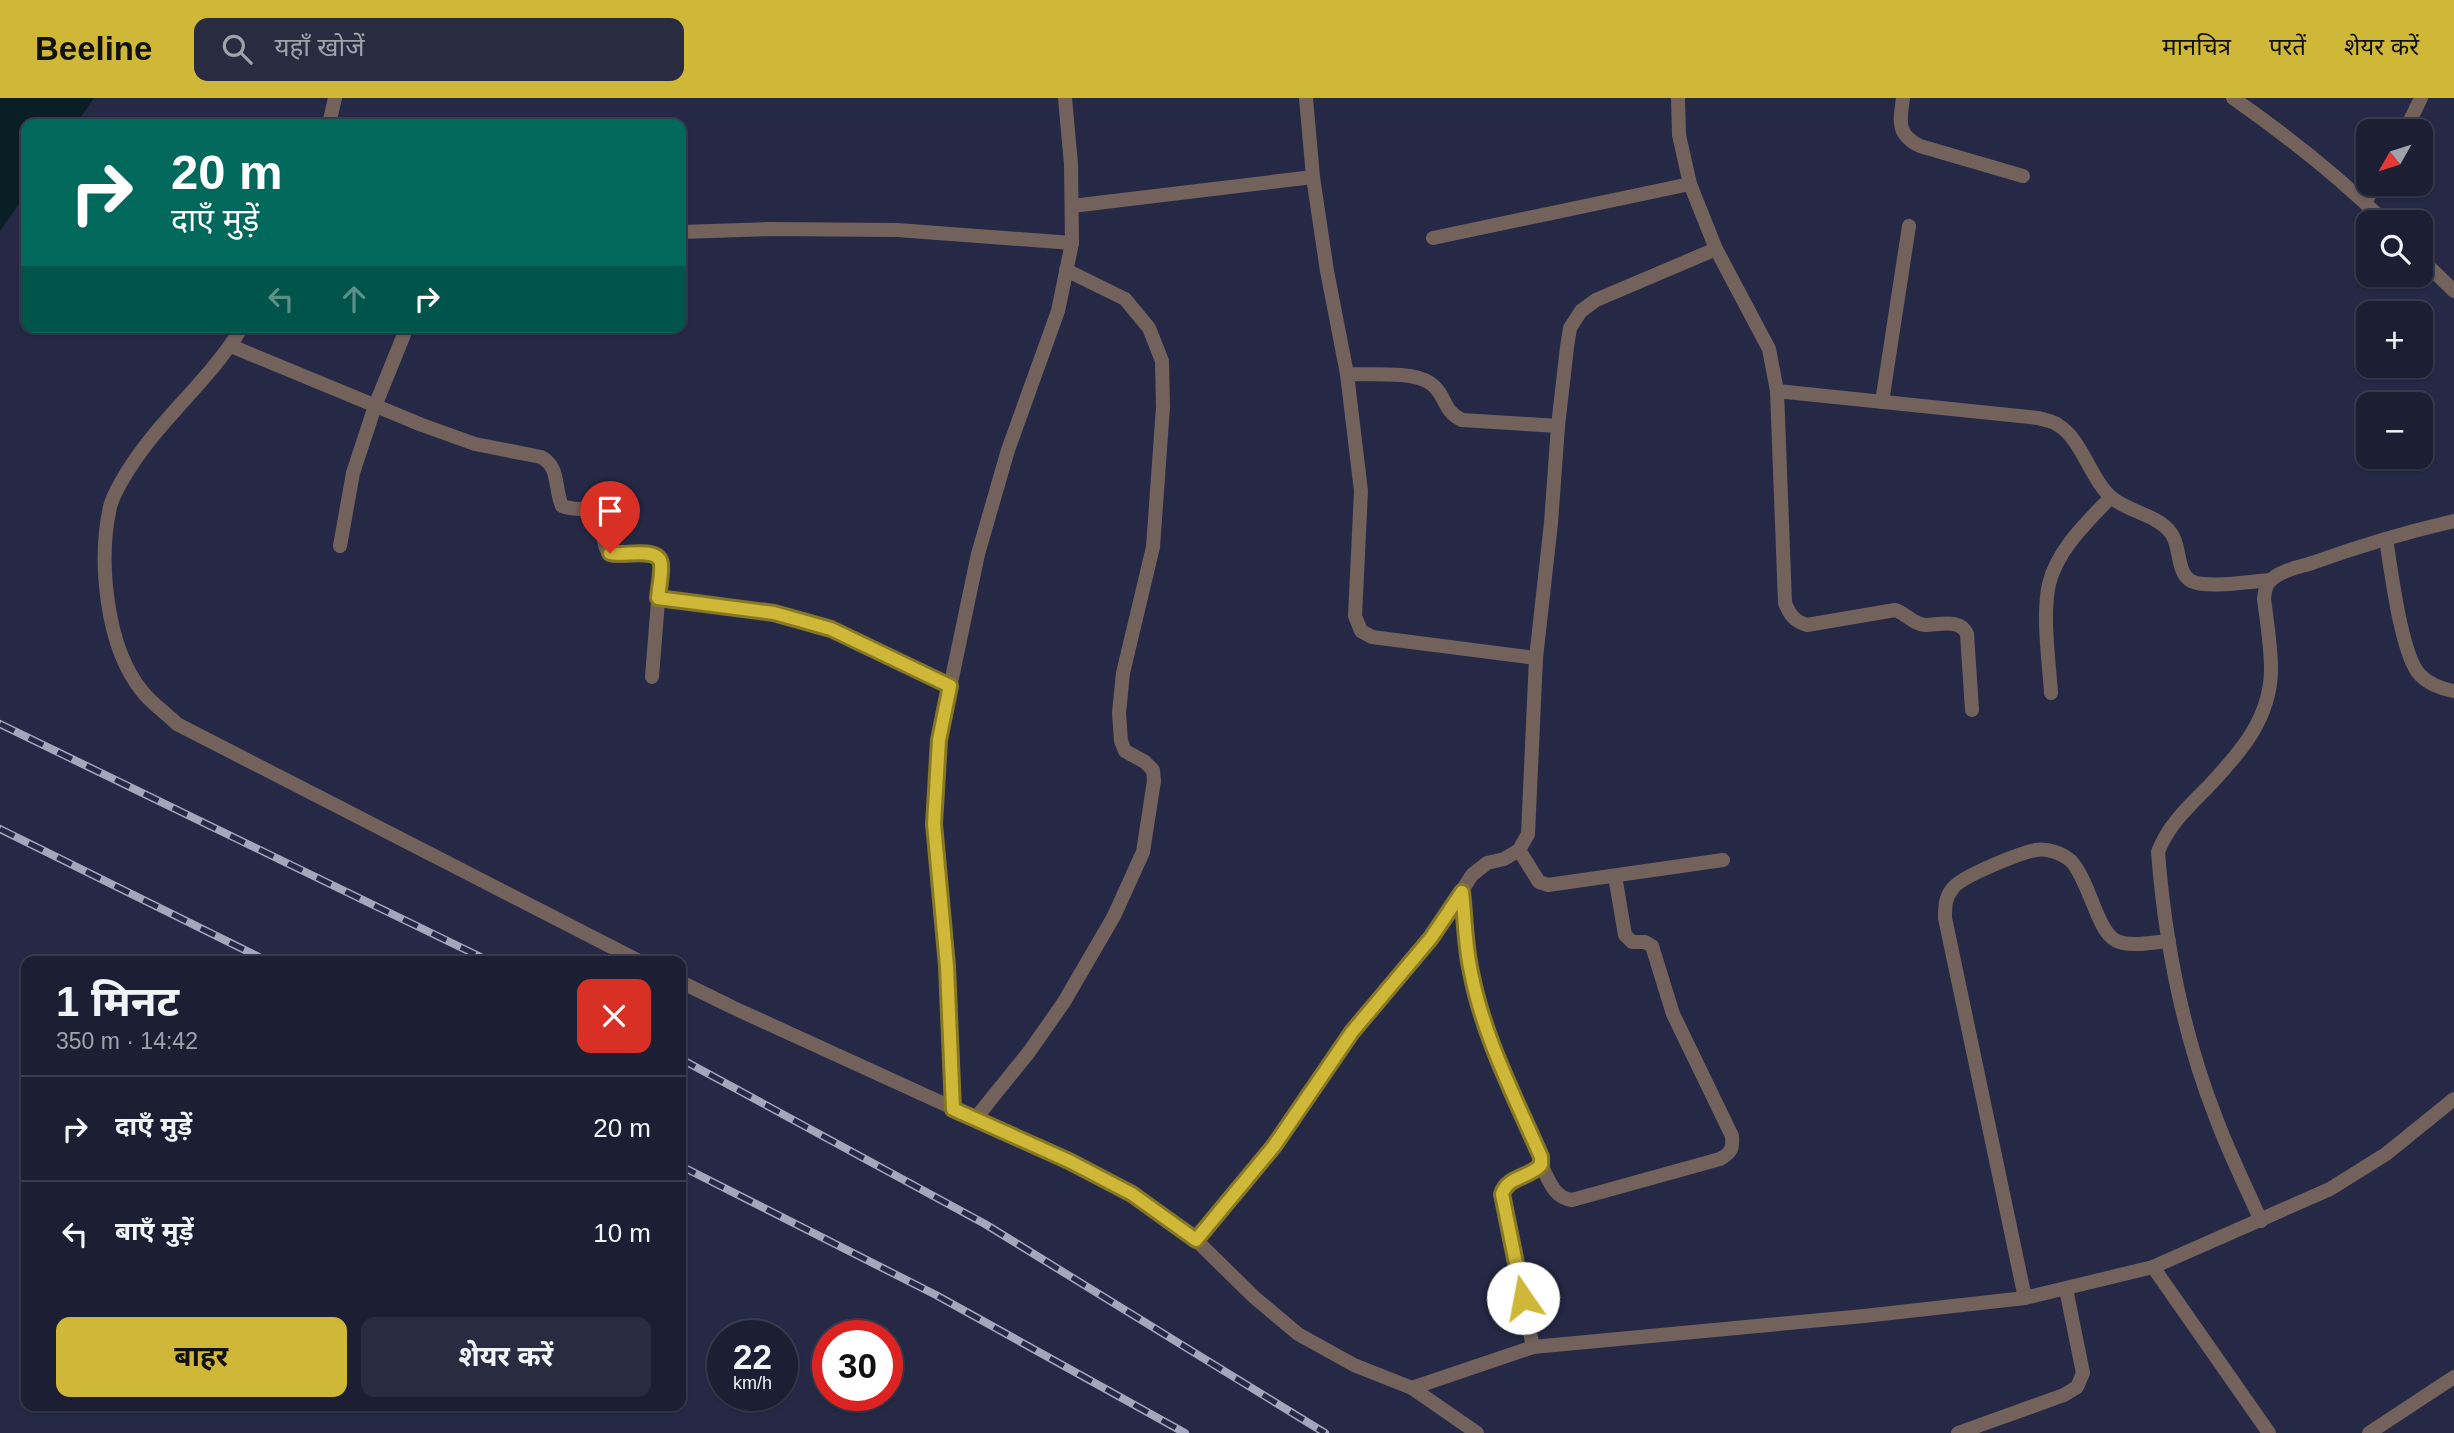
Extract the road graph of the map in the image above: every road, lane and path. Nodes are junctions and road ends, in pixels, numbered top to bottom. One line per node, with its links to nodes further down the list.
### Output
1 (335, 98): 8 (street)
2 (1065, 98): 15 (street)
3 (1306, 98): 11 (street)
4 (1678, 98): 12 (street)
5 (1903, 98): 10 (street)
6 (2233, 98): 14 (street)
7 (2421, 98): 9 (street)
8 (330, 119)
9 (2411, 119)
10 (2023, 176)
11 (1313, 177): 15 (street); 28 (street)
12 (1690, 184): 19 (street); 21 (street)
13 (2369, 196): 14 (street)
14 (2365, 202): 16 (street)
15 (1072, 206): 20 (street)
16 (2373, 210)
17 (1909, 226): 30 (street)
18 (686, 232): 20 (street)
19 (1433, 238)
20 (1072, 243): 22 (street)
21 (1716, 249): 29 (street); 32 (street)
22 (1066, 270): 41 (street); 54 (street)
23 (2433, 271): 24 (street)
24 (2454, 291)
25 (238, 333): 27 (street)
26 (405, 333): 31 (street)
27 (230, 346): 31 (street); 50 (street)
28 (1347, 374): 32 (street); 39 (street)
29 (1777, 391): 30 (street); 44 (street)
30 (1882, 402): 33 (street)
31 (375, 405): 36 (street); 38 (street)
32 (1558, 426): 39 (street)
33 (2111, 498): 37 (street); 43 (street)
34 (2454, 521): 35 (street)
35 (2386, 539): 37 (street); 42 (street)
36 (340, 546)
37 (2271, 580): 49 (street)
38 (658, 598): 40 (street); 41 (street)
39 (1536, 658): 45 (street)
40 (652, 677)
41 (950, 686): 53 (street)
42 (2454, 691)
43 (2051, 692)
44 (1972, 710)
45 (1519, 849): 47 (street); 48 (street)
46 (1723, 860): 47 (street)
47 (1615, 876): 55 (street)
48 (1462, 892): 55 (street); 57 (street)
49 (2169, 941): 56 (street); 60 (street)
50 (629, 956)
51 (686, 984): 53 (street)
52 (2454, 1099): 56 (street)
53 (953, 1109): 54 (street)
54 (975, 1119): 57 (street)
55 (1541, 1165): 61 (street)
56 (2261, 1221): 58 (street)
57 (1196, 1240): 63 (street)
58 (2152, 1268): 59 (street); 66 (street)
59 (2066, 1289): 60 (street); 65 (street)
60 (2025, 1298): 61 (street)
61 (1533, 1347): 63 (street)
62 (2454, 1377): 67 (street)
63 (1412, 1388): 64 (street)
64 (1477, 1433)
65 (1958, 1433)
66 (2269, 1433)
67 (2369, 1433)

